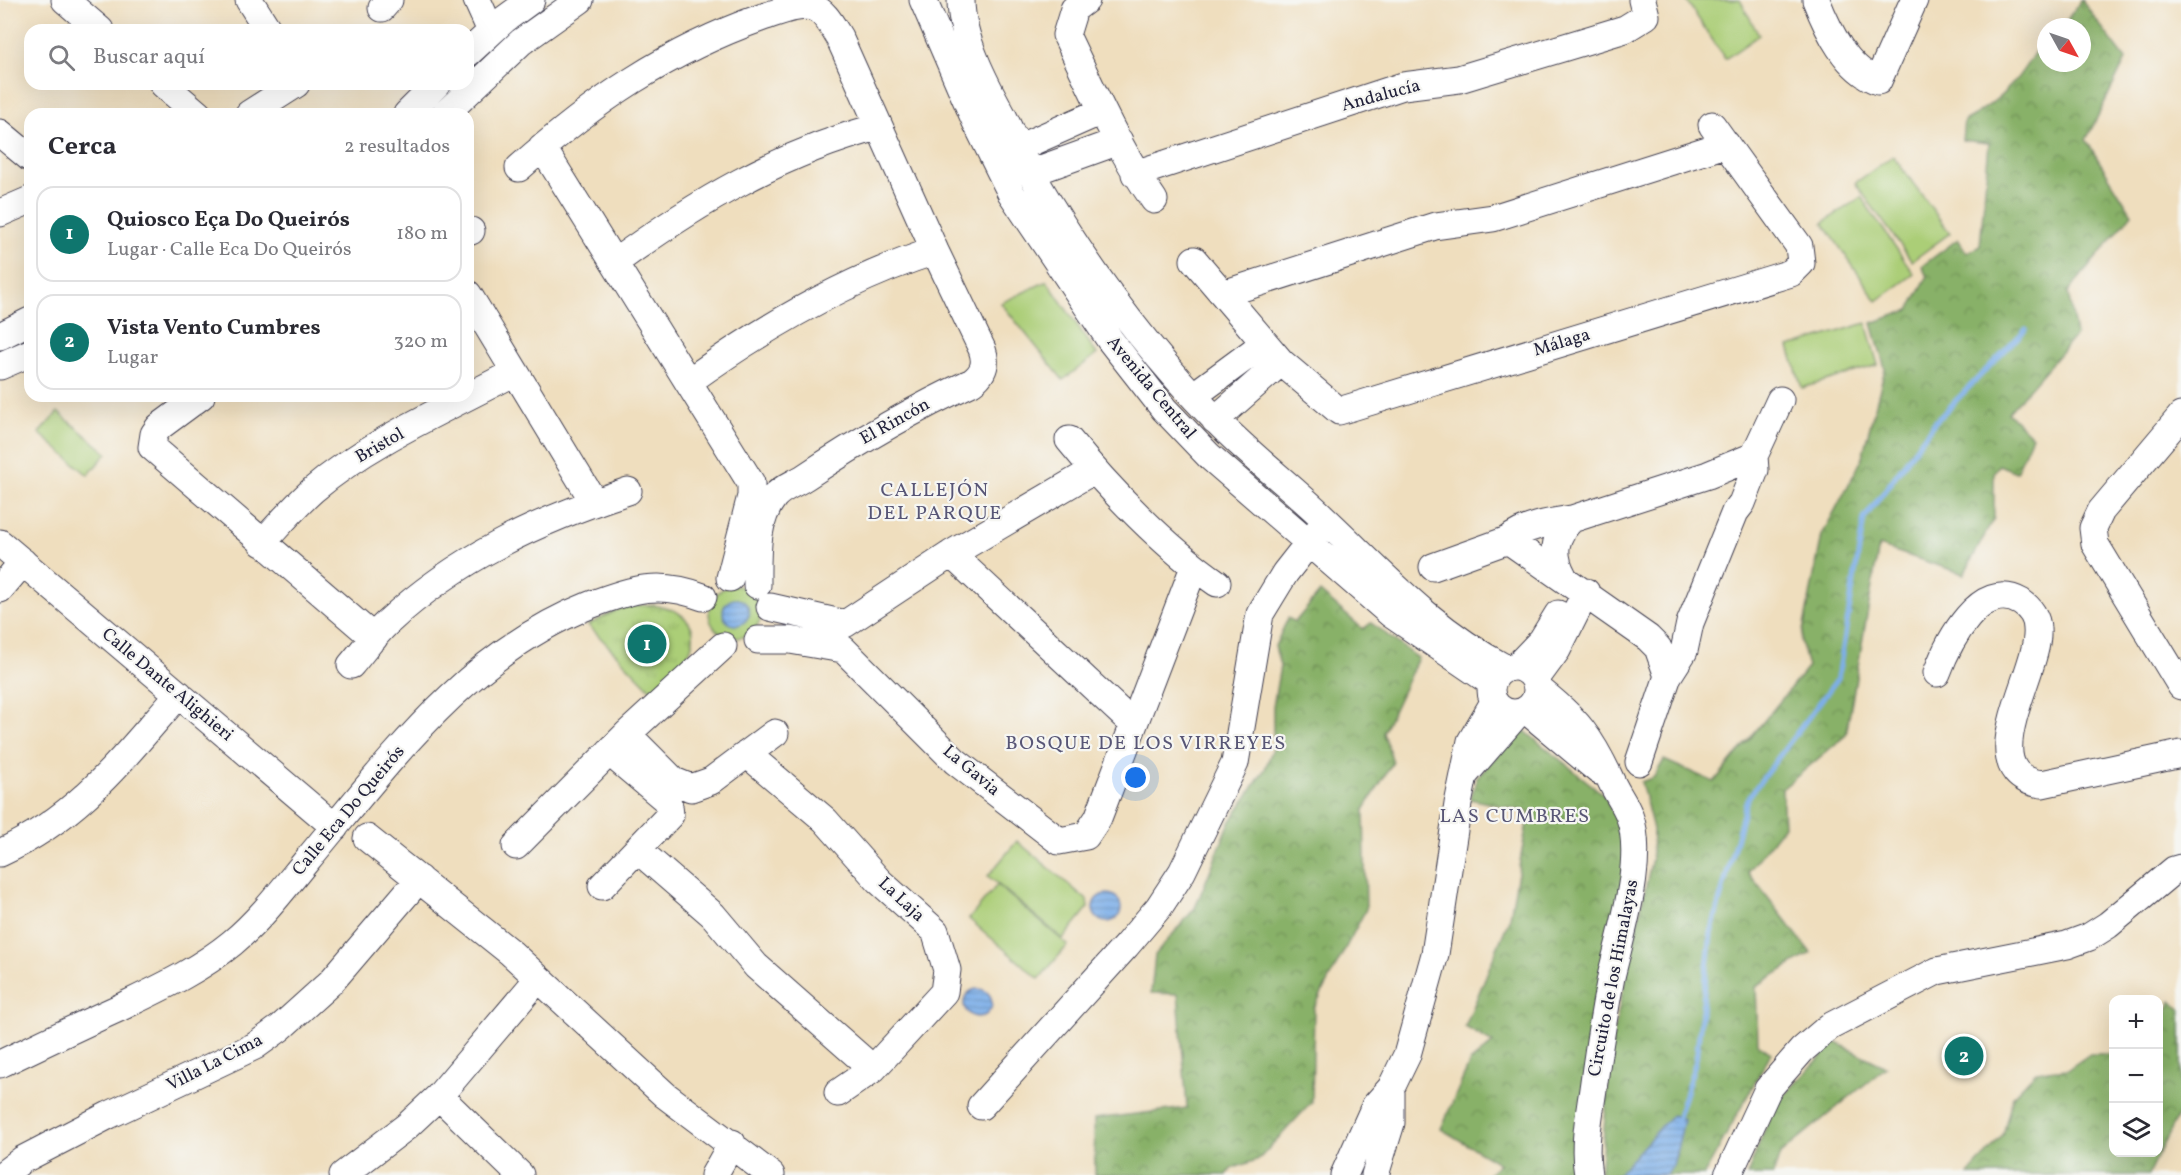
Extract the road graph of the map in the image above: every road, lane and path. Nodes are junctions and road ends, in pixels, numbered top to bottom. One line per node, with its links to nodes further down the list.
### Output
1 (64, 0): 12 (street)
2 (249, 0): 13 (street)
3 (477, 0): 14 (street)
4 (580, 0): 16 (street)
5 (923, 0): 36 (street, Avenida Central)
6 (961, 0): 28 (street, Avenida Central)
7 (1086, 0): 23 (street)
8 (1642, 0): 32 (street, Andalucía)
9 (1815, 0): 10 (street)
10 (1914, 0)
11 (522, 2): 14 (street)
12 (93, 24)
13 (264, 24)
14 (491, 31): 15 (street)
15 (474, 47)
16 (474, 87)
17 (170, 90): 20 (street)
18 (431, 90): 21 (street)
19 (470, 90): 22 (street)
20 (191, 108)
21 (413, 108)
22 (451, 108)
23 (1102, 111): 26 (street); 28 (street)
24 (878, 127): 27 (street, El Rincón); 37 (street, El Rincón); 39 (street)
25 (0, 133): 29 (street)
26 (1119, 141): 31 (street); 32 (street)
27 (542, 147): 30 (street, El Rincón); 39 (street)
28 (1018, 148): 31 (street, Avenida Central)
29 (24, 153)
30 (519, 168)
31 (1030, 173): 36 (street, Avenida Central)
32 (1135, 174): 33 (street)
33 (1154, 200)
34 (24, 203): 35 (street)
35 (0, 213)
36 (1060, 244): 51 (street, Avenida Central); 63 (street, Avenida Central)
37 (935, 251): 49 (street); 80 (street, El Rincón)
38 (1194, 260): 40 (street)
39 (614, 263): 49 (street)
40 (1223, 294): 44 (street); 46 (street, Málaga)
41 (474, 304): 48 (street)
42 (24, 324): 43 (street)
43 (0, 336)
44 (1262, 341): 46 (street); 51 (street)
45 (24, 356): 47 (street)
46 (1281, 362): 56 (street)
47 (0, 366)
48 (515, 372): 50 (street, Bristol); 64 (street)
49 (688, 382): 76 (street)
50 (474, 394)
51 (1193, 396): 56 (street, Avenida Central)
52 (1780, 400): 58 (street)
53 (193, 402): 70 (street)
54 (459, 402): 70 (street, Bristol)
55 (2181, 416): 90 (street)
56 (1215, 420): 60 (street, Avenida Central)
57 (1069, 440): 59 (street)
58 (1754, 456): 61 (street); 65 (street)
59 (1094, 470): 72 (street); 74 (street)
60 (1272, 471): 63 (street); 67 (street, Avenida Central)
61 (1708, 475): 65 (street); 66 (street)
62 (628, 492): 64 (street)
63 (1252, 494): 71 (street, Avenida Central)
64 (594, 502): 84 (street)
65 (1735, 512): 82 (street)
66 (1572, 519): 68 (street); 78 (street)
67 (1327, 521): 71 (street); 81 (street, Avenida Central)
68 (1508, 540): 75 (street); 78 (street)
69 (0, 543): 73 (street, Calle Dante Alighieri)
70 (262, 543): 84 (street)
71 (1307, 543): 81 (street, Avenida Central); 113 (street)
72 (951, 554): 80 (street); 93 (street)
73 (23, 562): 79 (street); 92 (street, Calle Dante Alighieri)
74 (1194, 567): 77 (street); 93 (street, La Gavia)
75 (1433, 567)
76 (730, 578): 80 (street); 83 (street)
77 (1217, 583)
78 (1575, 584): 85 (street); 91 (street)
79 (0, 589)
80 (764, 596): 86 (street)
81 (1418, 623): 91 (street, Avenida Central)
82 (1690, 623): 85 (street); 89 (street)
83 (707, 624): 86 (street); 95 (street); 99 (street, Calle Eca Do Queirós)
84 (374, 638): 87 (street)
85 (1648, 638): 89 (street)
86 (758, 640): 93 (street, La Gavia)
87 (351, 665)
88 (1937, 673): 97 (street)
89 (1668, 676): 98 (street)
90 (2181, 686)
91 (1516, 689): 110 (street); 122 (street, Circuito de los Himalayas)
92 (178, 694): 99 (street, Calle Dante Alighieri); 103 (street)
93 (1132, 723)
94 (775, 732): 96 (street)
95 (618, 743): 96 (street); 101 (street); 102 (street)
96 (747, 754): 109 (street, La Laja)
97 (2181, 754)
98 (1639, 762)
99 (335, 827): 108 (street, Calle Eca Do Queirós)
100 (367, 838): 105 (street)
101 (516, 846)
102 (638, 850): 106 (street); 109 (street)
103 (0, 853)
104 (2181, 868): 123 (street)
105 (419, 879): 107 (street); 115 (street, Villa La Cima)
106 (602, 886)
107 (538, 979): 112 (street); 114 (street)
108 (0, 1064)
109 (873, 1069): 111 (street, La Laja)
110 (1391, 1088): 120 (street); 121 (street)
111 (838, 1093)
112 (439, 1096): 116 (street); 117 (street)
113 (981, 1106)
114 (732, 1143): 118 (street); 119 (street)
115 (2, 1175)
116 (343, 1175)
117 (520, 1175)
118 (714, 1175)
119 (771, 1175)
120 (1344, 1175)
121 (1375, 1175)
122 (1588, 1175)
123 (1728, 1175)

